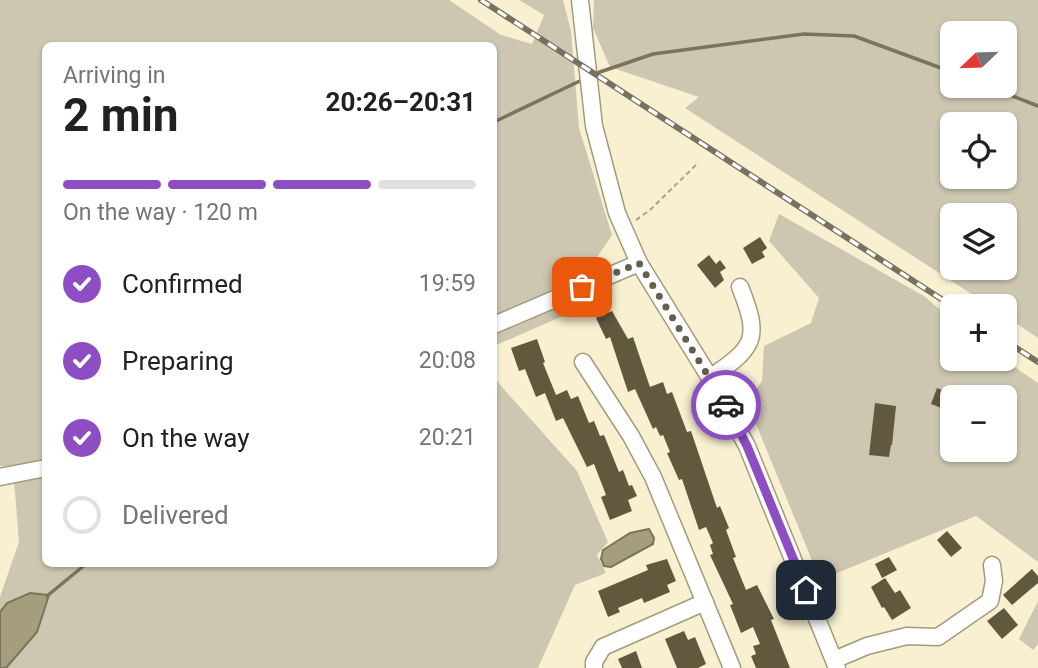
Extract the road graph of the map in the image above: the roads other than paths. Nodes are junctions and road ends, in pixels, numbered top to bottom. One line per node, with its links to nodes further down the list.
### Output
1 (580, 0): 2 (street)
2 (639, 263): 4 (street); 6 (street)
3 (740, 287): 6 (street)
4 (497, 324)
5 (583, 362): 10 (street)
6 (710, 378): 11 (street)
7 (42, 469): 8 (street)
8 (0, 477)
9 (992, 565): 11 (street)
10 (705, 602): 12 (street); 13 (street)
11 (835, 664)
12 (594, 668)
13 (732, 668)

